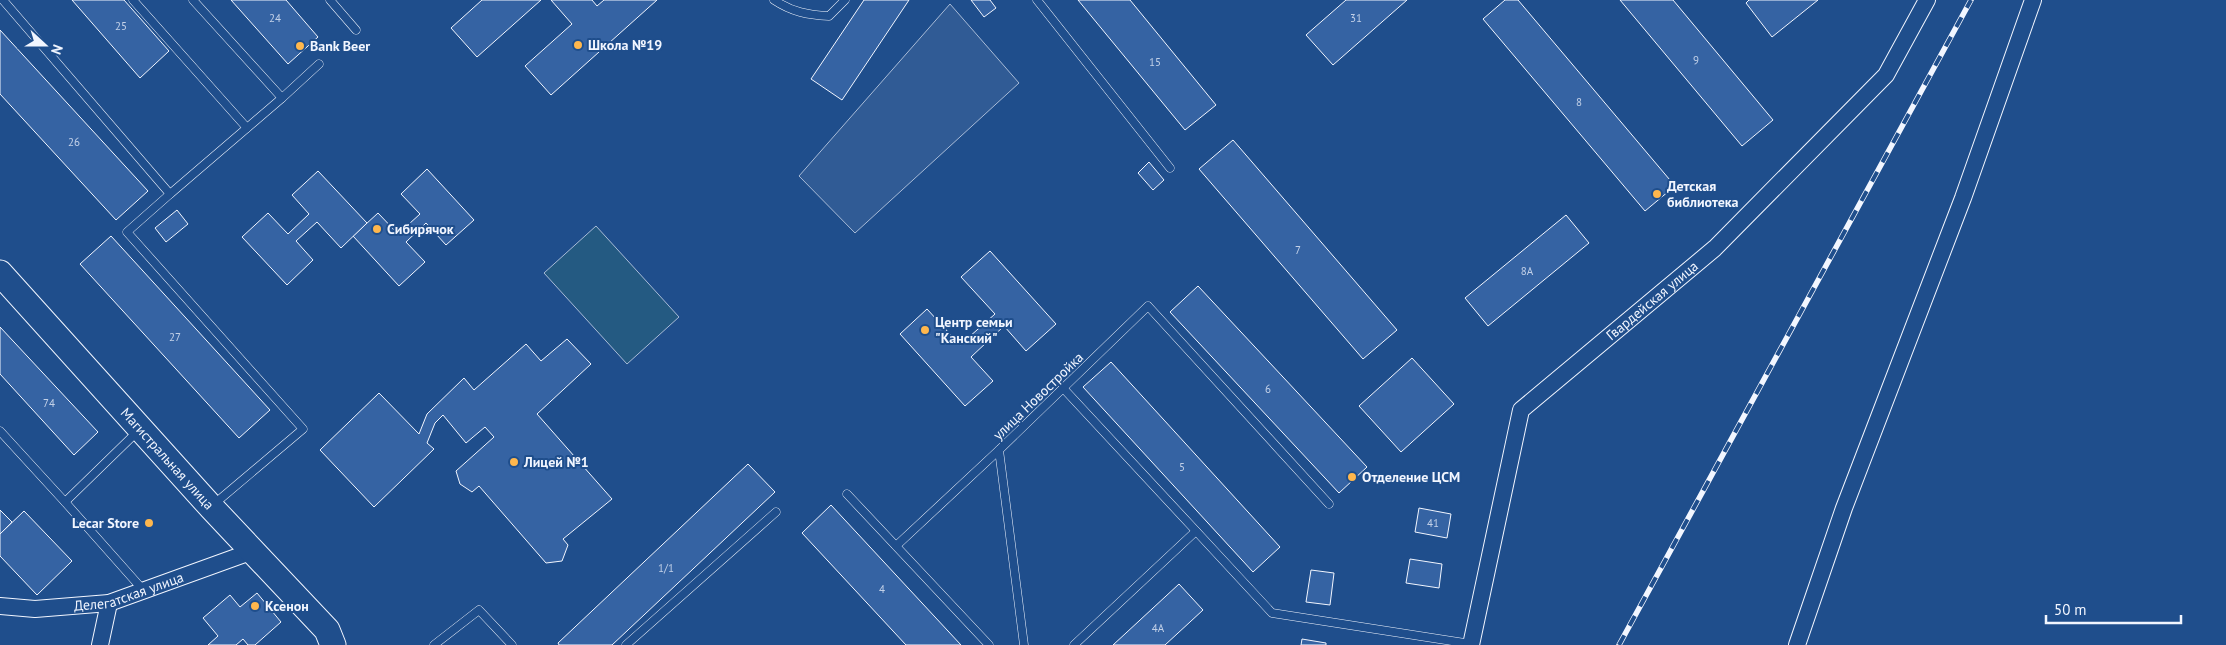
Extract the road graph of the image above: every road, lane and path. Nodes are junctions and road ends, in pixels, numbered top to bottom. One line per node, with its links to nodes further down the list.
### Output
1 (3, 0): 15 (lane)
2 (133, 0): 13 (lane)
3 (193, 0): 12 (lane)
4 (330, 0): 10 (lane)
5 (774, 0): 6 (lane)
6 (845, 0)
7 (1037, 0): 14 (lane)
8 (1927, 0): 32 (street, Гвардейская улица)
9 (2033, 0): 41 (street)
10 (356, 30)
11 (319, 64): 12 (lane)
12 (282, 98): 13 (lane)
13 (247, 128): 15 (lane)
14 (1170, 168)
15 (170, 194): 24 (lane)
16 (0, 273): 18 (main road, Магистральная улица)
17 (1063, 388): 20 (lane, улица Новостройка); 23 (lane, улица Новостройка); 26 (lane)
18 (140, 429): 22 (lane); 24 (main road, Магистральная улица)
19 (0, 431): 22 (lane)
20 (999, 450): 27 (lane); 39 (lane, улица Новостройка)
21 (847, 494): 27 (lane)
22 (65, 502): 29 (lane)
23 (1329, 504)
24 (211, 507): 28 (main road, Магистральная улица)
25 (776, 512): 37 (lane)
26 (1196, 531): 32 (lane); 40 (lane)
27 (896, 546): 38 (lane)
28 (253, 551): 29 (street, Делегатская улица); 34 (main road, Магистральная улица)
29 (144, 591): 30 (street, Делегатская улица)
30 (109, 603): 31 (street, Делегатская улица); 33 (street)
31 (1, 606)
32 (1471, 644)
33 (100, 645)
34 (333, 645)
35 (434, 645): 36 (lane)
36 (512, 645)
37 (626, 645)
38 (990, 645)
39 (1024, 645)
40 (1074, 645)
41 (1797, 645)

